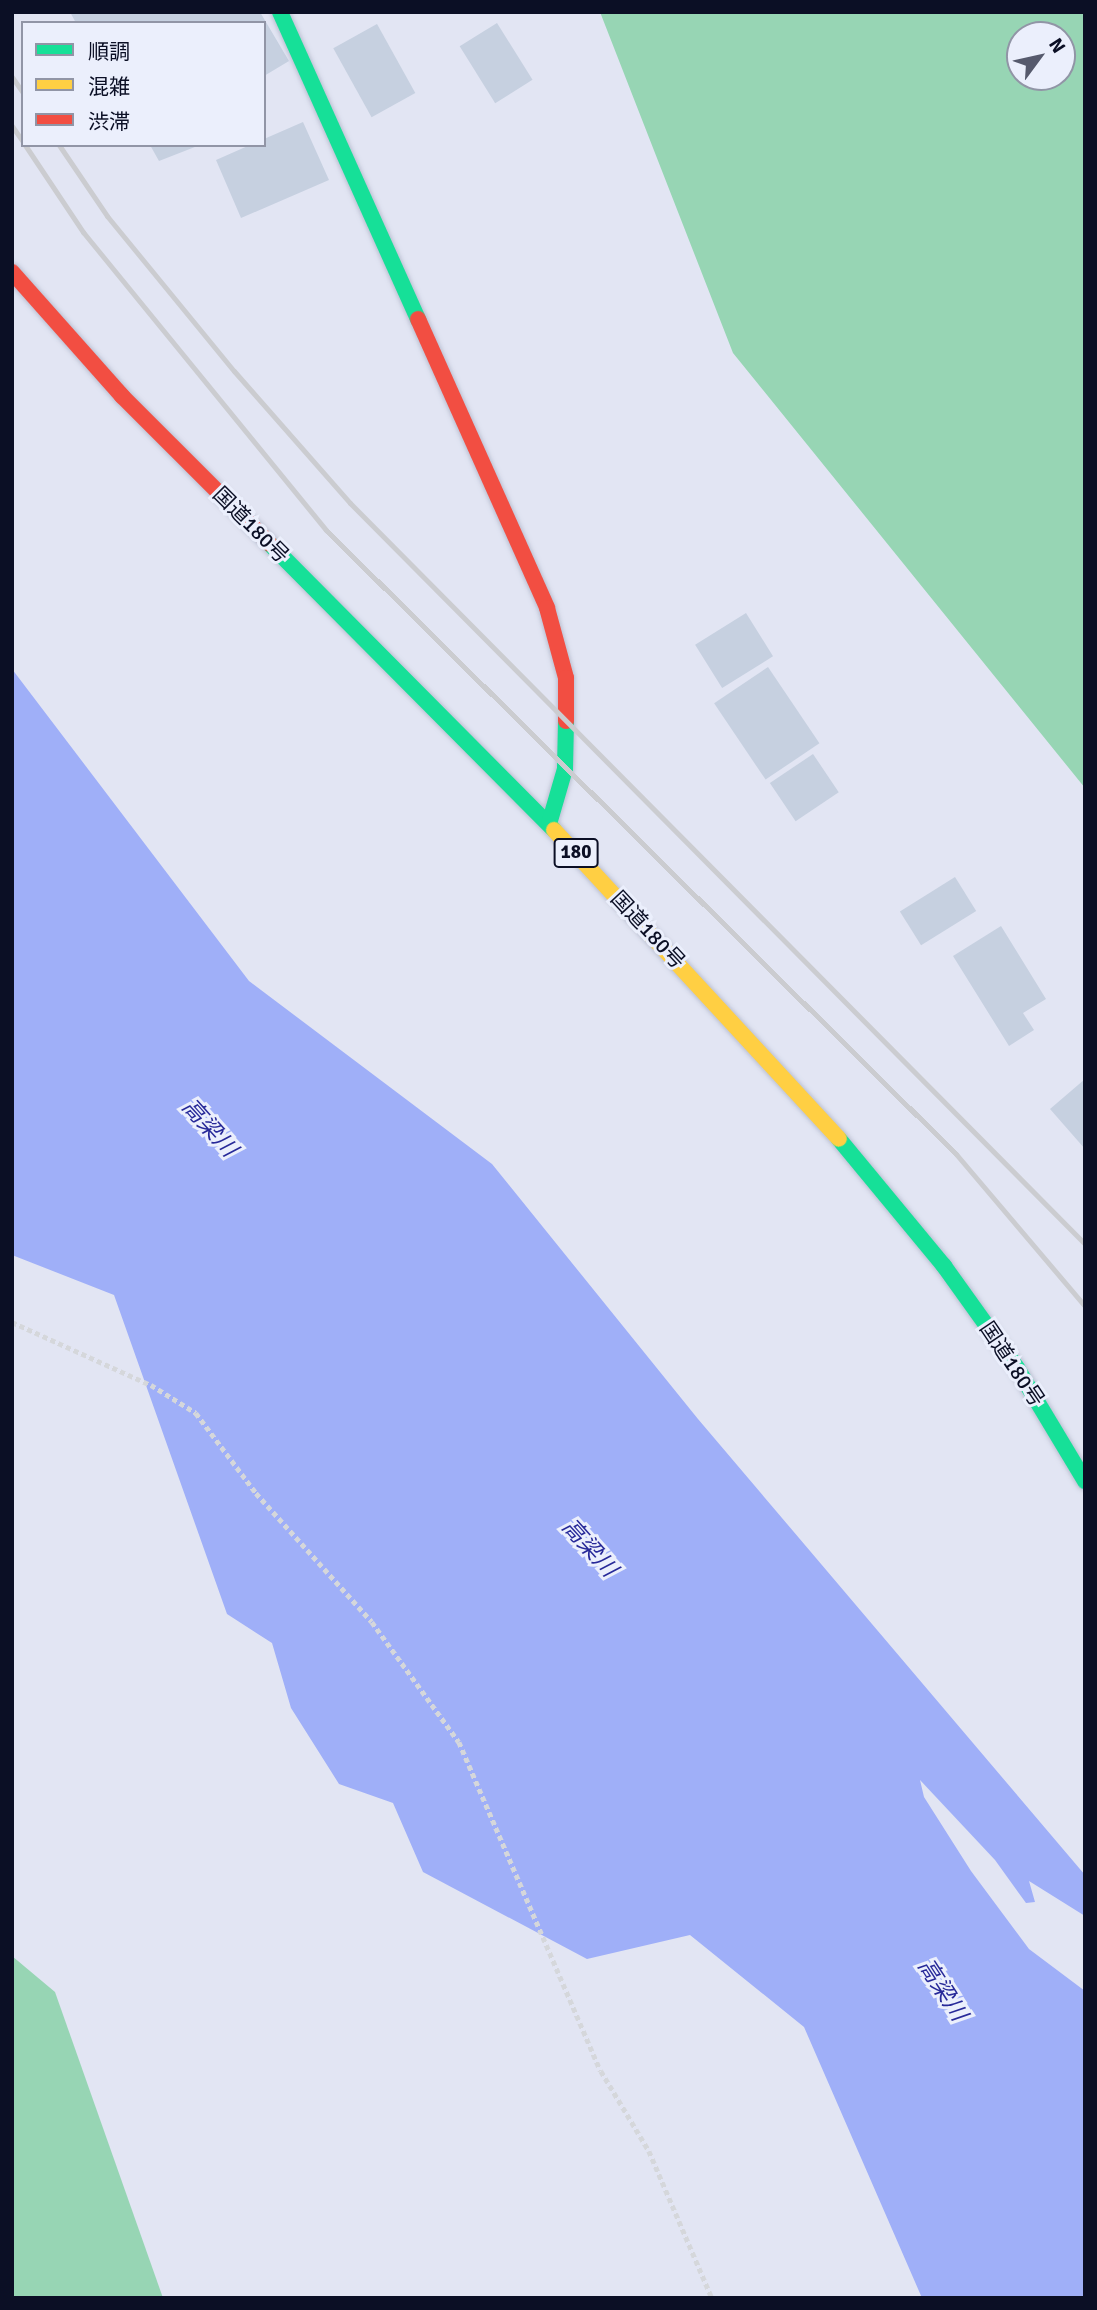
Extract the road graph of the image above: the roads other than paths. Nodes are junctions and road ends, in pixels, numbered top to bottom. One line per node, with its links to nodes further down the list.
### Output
1 (280, 12): 3 (main road)
2 (12, 272): 3 (main road, 国道180号 / 180)
3 (549, 824): 4 (main road, 国道180号 / 180)
4 (1085, 1481)

